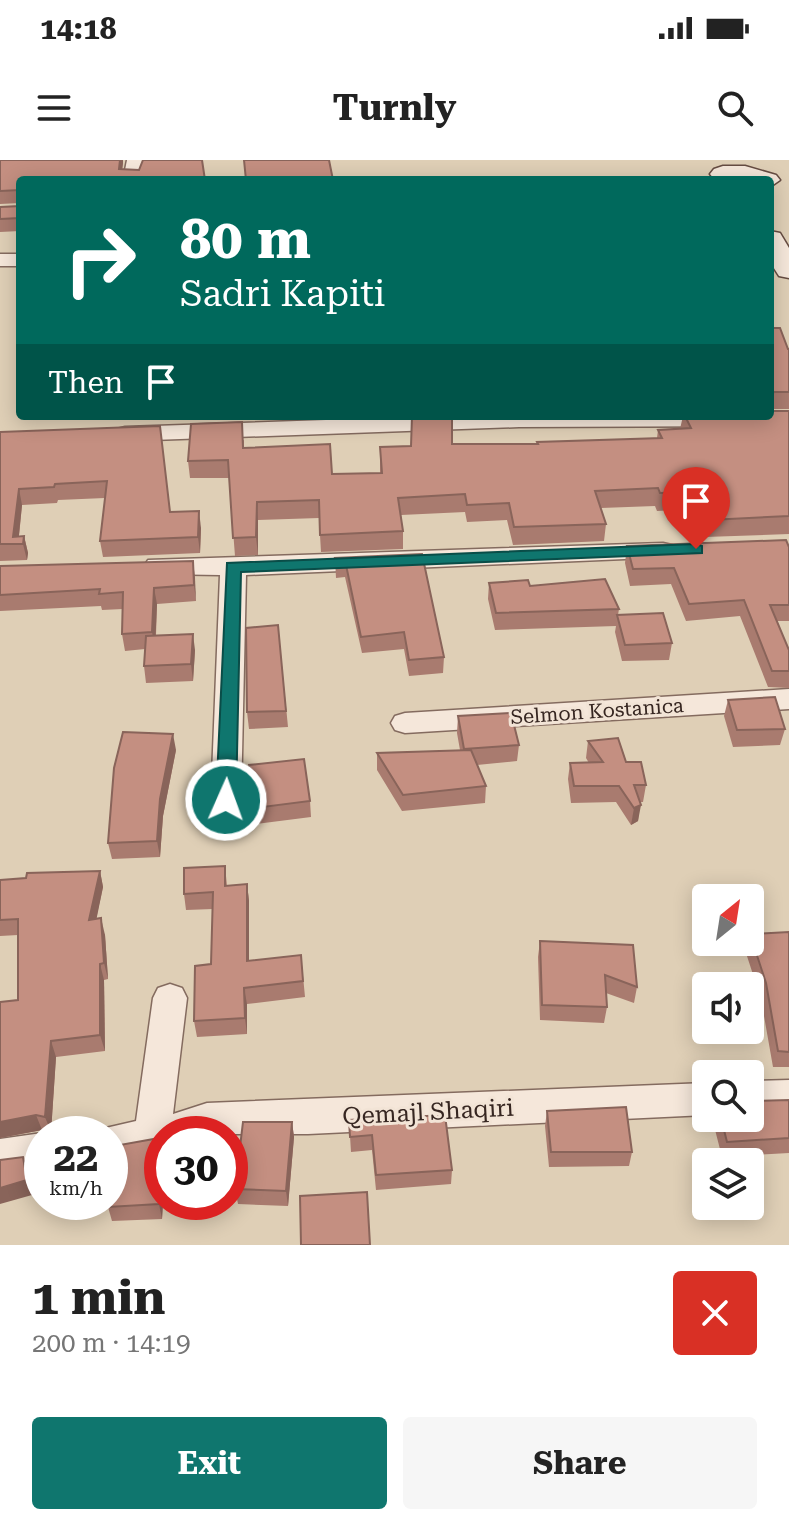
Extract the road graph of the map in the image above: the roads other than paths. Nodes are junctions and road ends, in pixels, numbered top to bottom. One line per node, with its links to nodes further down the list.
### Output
1 (780, 212): 2 (street)
2 (789, 270)
3 (519, 420): 4 (street)
4 (100, 435)
5 (681, 550): 7 (street)
6 (140, 567): 7 (street)
7 (233, 567): 10 (street)
8 (789, 699): 9 (street, Selmon Kostanica)
9 (405, 723)
10 (226, 800)
11 (170, 998): 15 (street)
12 (789, 1096): 13 (street)
13 (764, 1097)
14 (692, 1100): 16 (street, Qemajl Shaqiri)
15 (154, 1116)
16 (248, 1119)
17 (24, 1153): 18 (street)
18 (0, 1156)

